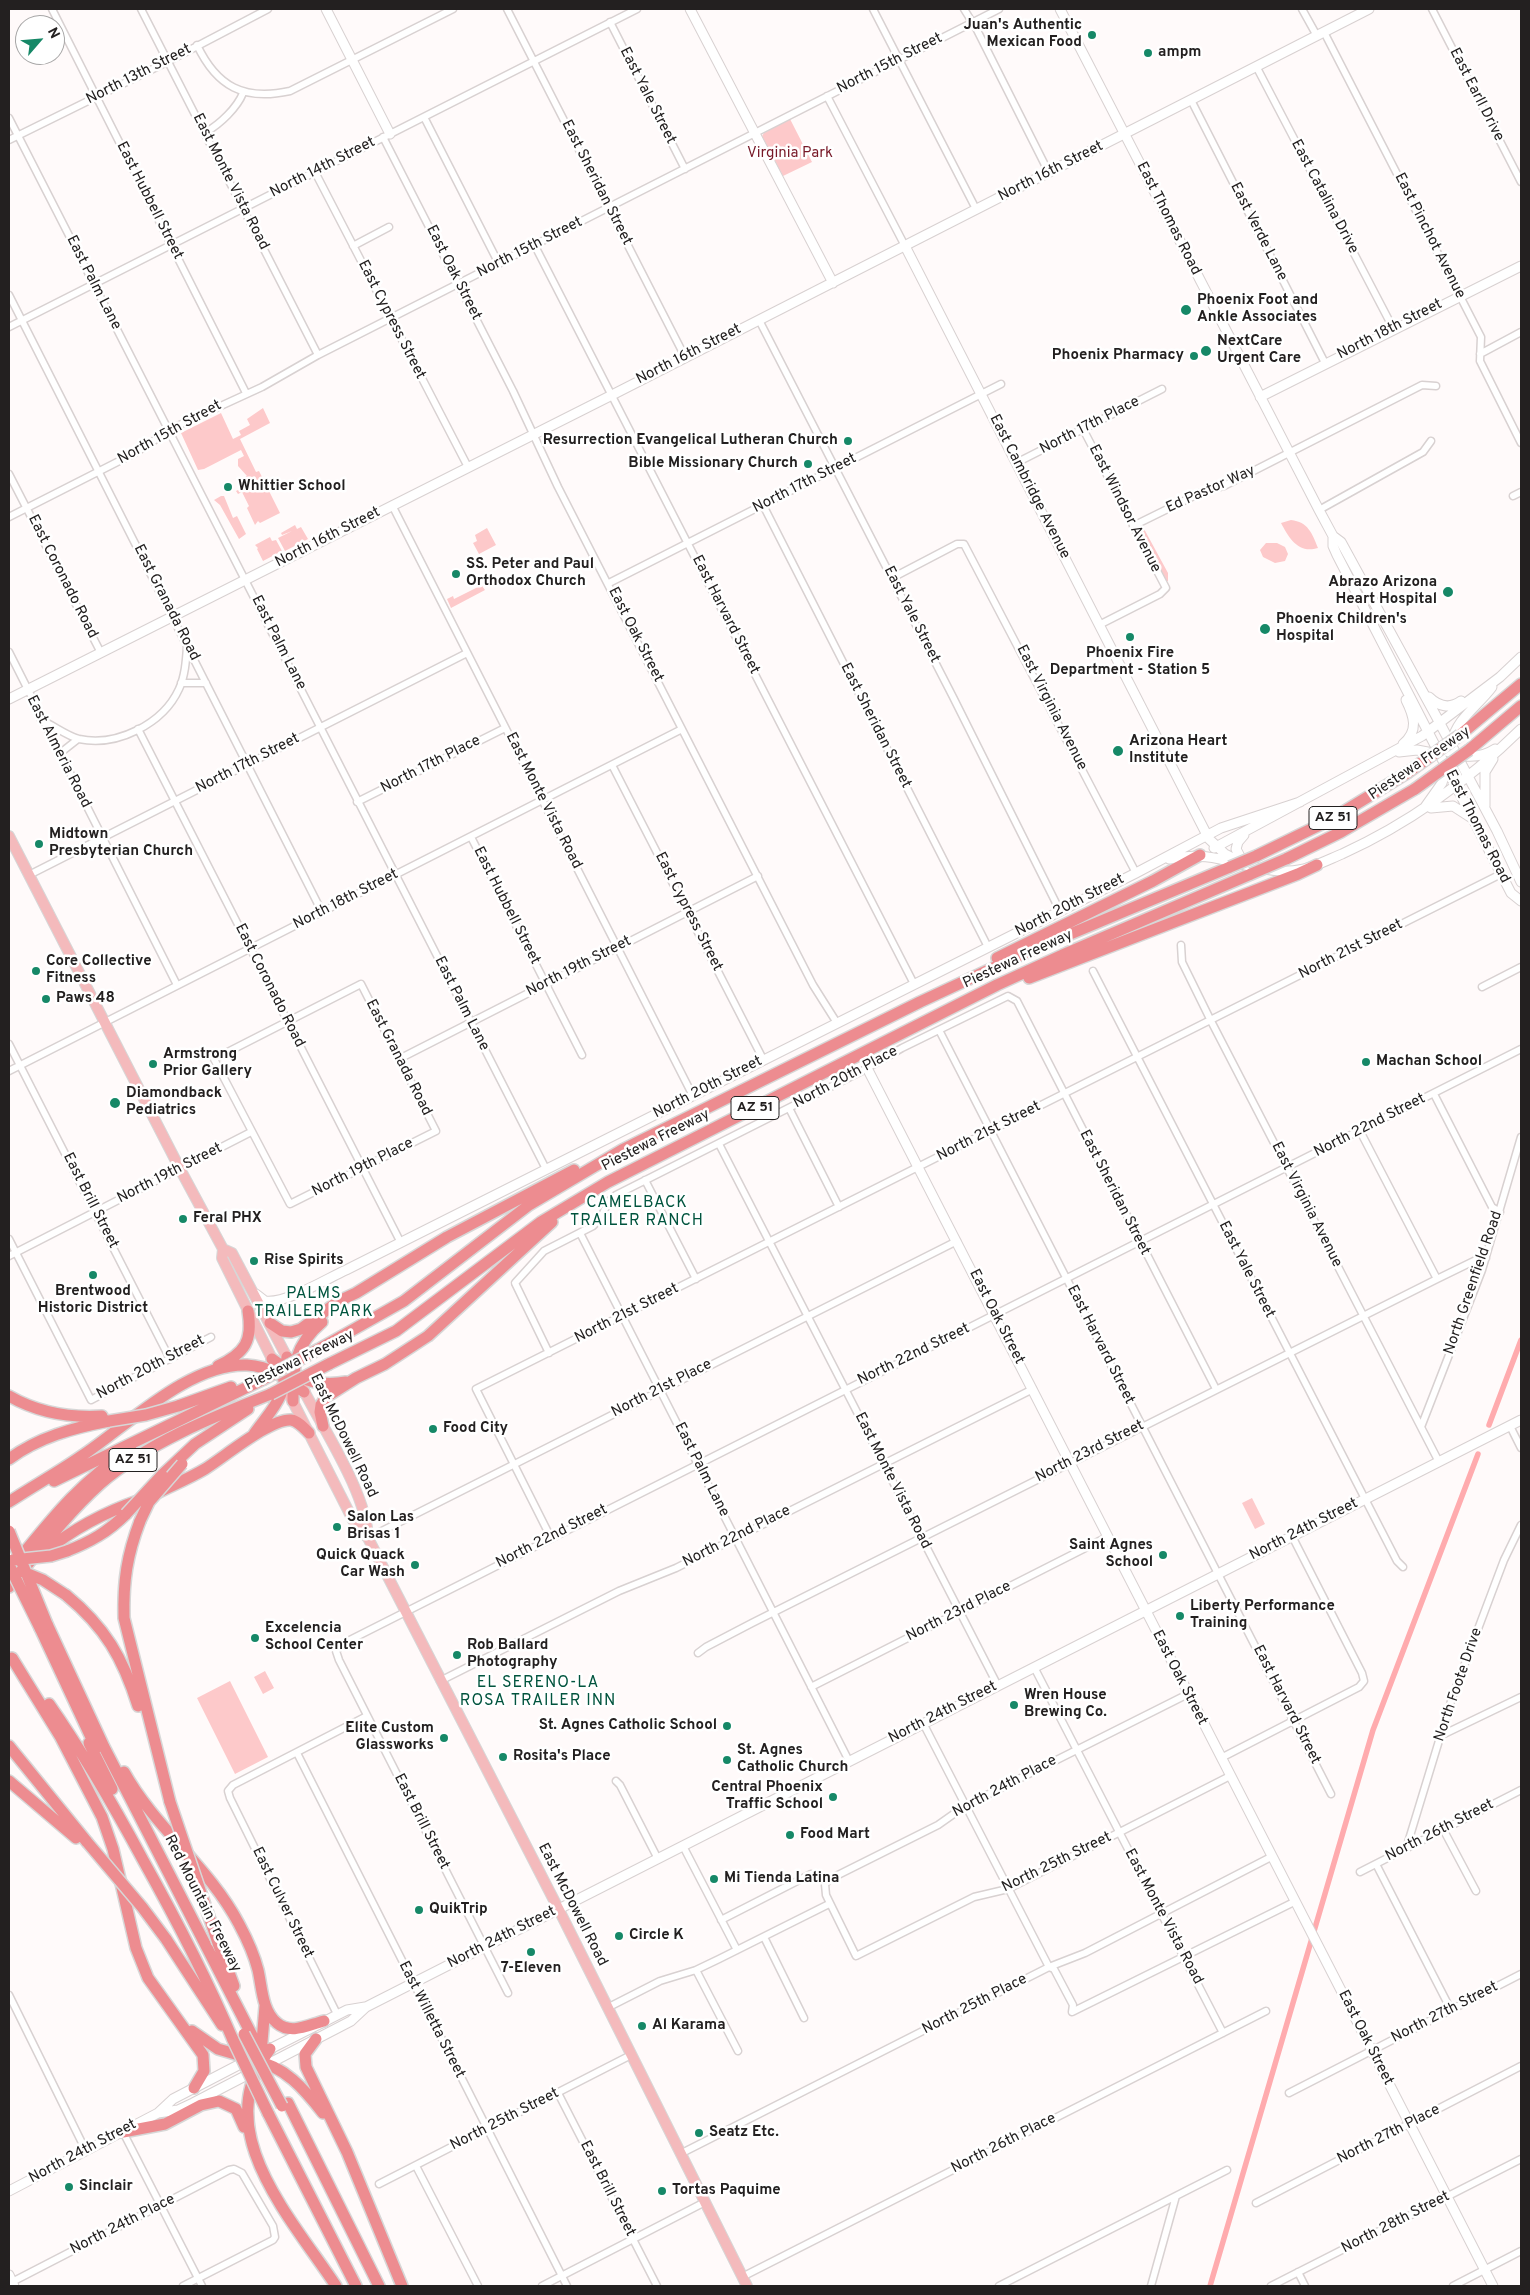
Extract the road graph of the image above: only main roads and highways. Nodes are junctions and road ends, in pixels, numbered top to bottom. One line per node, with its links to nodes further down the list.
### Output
1 (326, 9): 6 (main road, East Oak Street)
2 (690, 9): 9 (main road)
3 (1060, 9): 5 (main road, East Thomas Road)
4 (1369, 9): 5 (main road, North 16th Street)
5 (1124, 135): 7 (main road, North 16th Street); 10 (main road, East Thomas Road)
6 (387, 136)
7 (905, 246): 9 (main road, North 16th Street); 32 (main road, East Cambridge Avenue)
8 (1521, 266): 10 (main road, North 18th Street)
9 (832, 283): 17 (main road, North 16th Street)
10 (1260, 397): 11 (main road, East Thomas Road)
11 (1333, 536): 12 (main road, East Thomas Road); 16 (main road, East Thomas Road)
12 (1386, 650): 21 (main road, East Thomas Road); 23 (main road)
13 (1521, 657): 14 (main road, North 20th Street)
14 (1500, 677): 16 (main road); 19 (main road, North 20th Street); 24 (main road)
15 (1521, 684): 41 (highway, Piestewa Freeway / AZ 51, bridge)
16 (1422, 688): 19 (main road, East Thomas Road)
17 (9, 699)
18 (1521, 706): 42 (highway, Piestewa Freeway / AZ 51, bridge)
19 (1440, 723): 21 (main road, North 20th Street); 24 (main road, East Thomas Road)
20 (1521, 729): 22 (main road, North 20th Street)
21 (1429, 732): 23 (main road, North 20th Street); 24 (main road, East Thomas Road)
22 (1509, 741): 24 (main road); 25 (main road, North 20th Street); 29 (main road)
23 (1387, 756): 24 (main road); 27 (main road, North 20th Street)
24 (1449, 756): 25 (main road, East Thomas Road); 26 (main road, East Thomas Road); 28 (main road)
25 (1468, 777): 26 (main road, North 20th Street); 29 (main road, East Thomas Road)
26 (1457, 787): 28 (main road, North 20th Street); 30 (main road, East Thomas Road)
27 (1300, 802): 31 (main road, North 20th Street); 32 (main road, North 20th Street)
28 (1424, 809): 30 (main road); 38 (main road, North 20th Street)
29 (1485, 809): 39 (main road, East Thomas Road)
30 (1476, 824): 40 (main road, East Thomas Road)
31 (1247, 832): 34 (main road, North 20th Street); 37 (main road)
32 (1207, 834): 34 (main road, East Cambridge Avenue); 35 (main road); 36 (main road, North 20th Street)
33 (9, 836): 46 (main road)
34 (1216, 847): 35 (main road, North 20th Street); 37 (main road, East Cambridge Avenue)
35 (1200, 855): 36 (main road, North 20th Street); 37 (main road, North 20th Street); 41 (highway)
36 (1159, 861): 48 (main road, North 20th Street)
37 (1245, 864): 38 (main road, North 20th Street)
38 (1317, 865): 42 (highway)
39 (1521, 882)
40 (1521, 900)
41 (920, 1002): 44 (highway, Piestewa Freeway / AZ 51)
42 (928, 1020): 45 (highway, Piestewa Freeway / AZ 51)
43 (867, 1068): 77 (main road, East Oak Street)
44 (622, 1150): 47 (highway); 61 (highway, Piestewa Freeway / AZ 51, bridge)
45 (582, 1196): 55 (highway); 57 (highway, Piestewa Freeway / AZ 51, bridge)
46 (223, 1249): 48 (main road); 49 (main road)
47 (356, 1293): 50 (highway); 54 (highway)
48 (256, 1294): 50 (main road)
49 (248, 1311): 52 (main road); 53 (highway)
50 (270, 1323): 51 (main road)
51 (287, 1357): 54 (highway)
52 (272, 1359): 54 (highway)
53 (202, 1376): 54 (highway); 68 (highway)
54 (289, 1376): 55 (highway); 56 (highway); 59 (highway); 66 (highway)
55 (356, 1378): 64 (highway)
56 (304, 1392): 64 (main road, East McDowell Road)
57 (271, 1394): 63 (highway); 73 (highway, Piestewa Freeway / AZ 51)
58 (9, 1396): 60 (highway, bridge)
59 (293, 1400): 65 (main road, East McDowell Road)
60 (178, 1405): 61 (highway); 67 (highway, bridge)
61 (197, 1405): 68 (highway, AZ 51); 74 (highway)
62 (1521, 1420): 77 (main road, North 24th Street)
63 (229, 1421): 71 (highway, bridge); 83 (highway, bridge)
64 (323, 1426): 70 (main road, East McDowell Road)
65 (309, 1433): 66 (highway); 70 (main road, East McDowell Road)
66 (253, 1436): 73 (highway)
67 (9, 1459)
68 (9, 1502)
69 (9, 1531): 78 (highway, Red Mountain Freeway, bridge)
70 (368, 1538): 86 (main road, East McDowell Road)
71 (9, 1559)
72 (9, 1566): 78 (highway, bridge); 83 (highway, bridge)
73 (24, 1568): 76 (highway, Piestewa Freeway / AZ 51)
74 (9, 1571)
75 (9, 1575): 78 (highway)
76 (9, 1587)
77 (1146, 1611): 86 (main road, North 24th Street); 107 (main road, East Oak Street)
78 (40, 1628): 80 (highway, Red Mountain Freeway); 85 (highway); 91 (highway)
79 (11, 1656): 85 (highway, Red Mountain Freeway); 89 (highway)
80 (88, 1713): 87 (highway); 91 (highway, Red Mountain Freeway)
81 (9, 1746): 84 (highway)
82 (9, 1781): 84 (highway)
83 (170, 1802): 91 (highway, bridge)
84 (85, 1843): 93 (highway, bridge)
85 (166, 1901): 93 (highway, Red Mountain Freeway)
86 (559, 1910): 88 (main road, North 24th Street); 102 (main road, East McDowell Road)
87 (265, 2001): 90 (highway); 94 (highway)
88 (366, 2007): 90 (main road, North 24th Street); 92 (main road, North 24th Street)
89 (173, 2013): 94 (highway); 95 (highway)
90 (324, 2021): 94 (main road, North 24th Street)
91 (249, 2031): 94 (highway); 96 (highway, bridge)
92 (316, 2039): 94 (main road, North 24th Street); 98 (highway)
93 (234, 2040): 104 (highway, Red Mountain Freeway, bridge)
94 (260, 2060): 95 (main road, North 24th Street); 96 (highway); 97 (main road, North 24th Street); 98 (highway); 100 (highway)
95 (194, 2088): 97 (main road, North 24th Street)
96 (285, 2105): 105 (highway)
97 (158, 2113): 99 (main road, North 24th Street)
98 (336, 2130): 106 (highway)
99 (123, 2132): 100 (highway); 101 (main road, North 24th Street)
100 (259, 2162): 103 (highway)
101 (9, 2191)
102 (745, 2281)
103 (336, 2286)
104 (356, 2286)
105 (379, 2286)
106 (402, 2286)
107 (1493, 2286)

